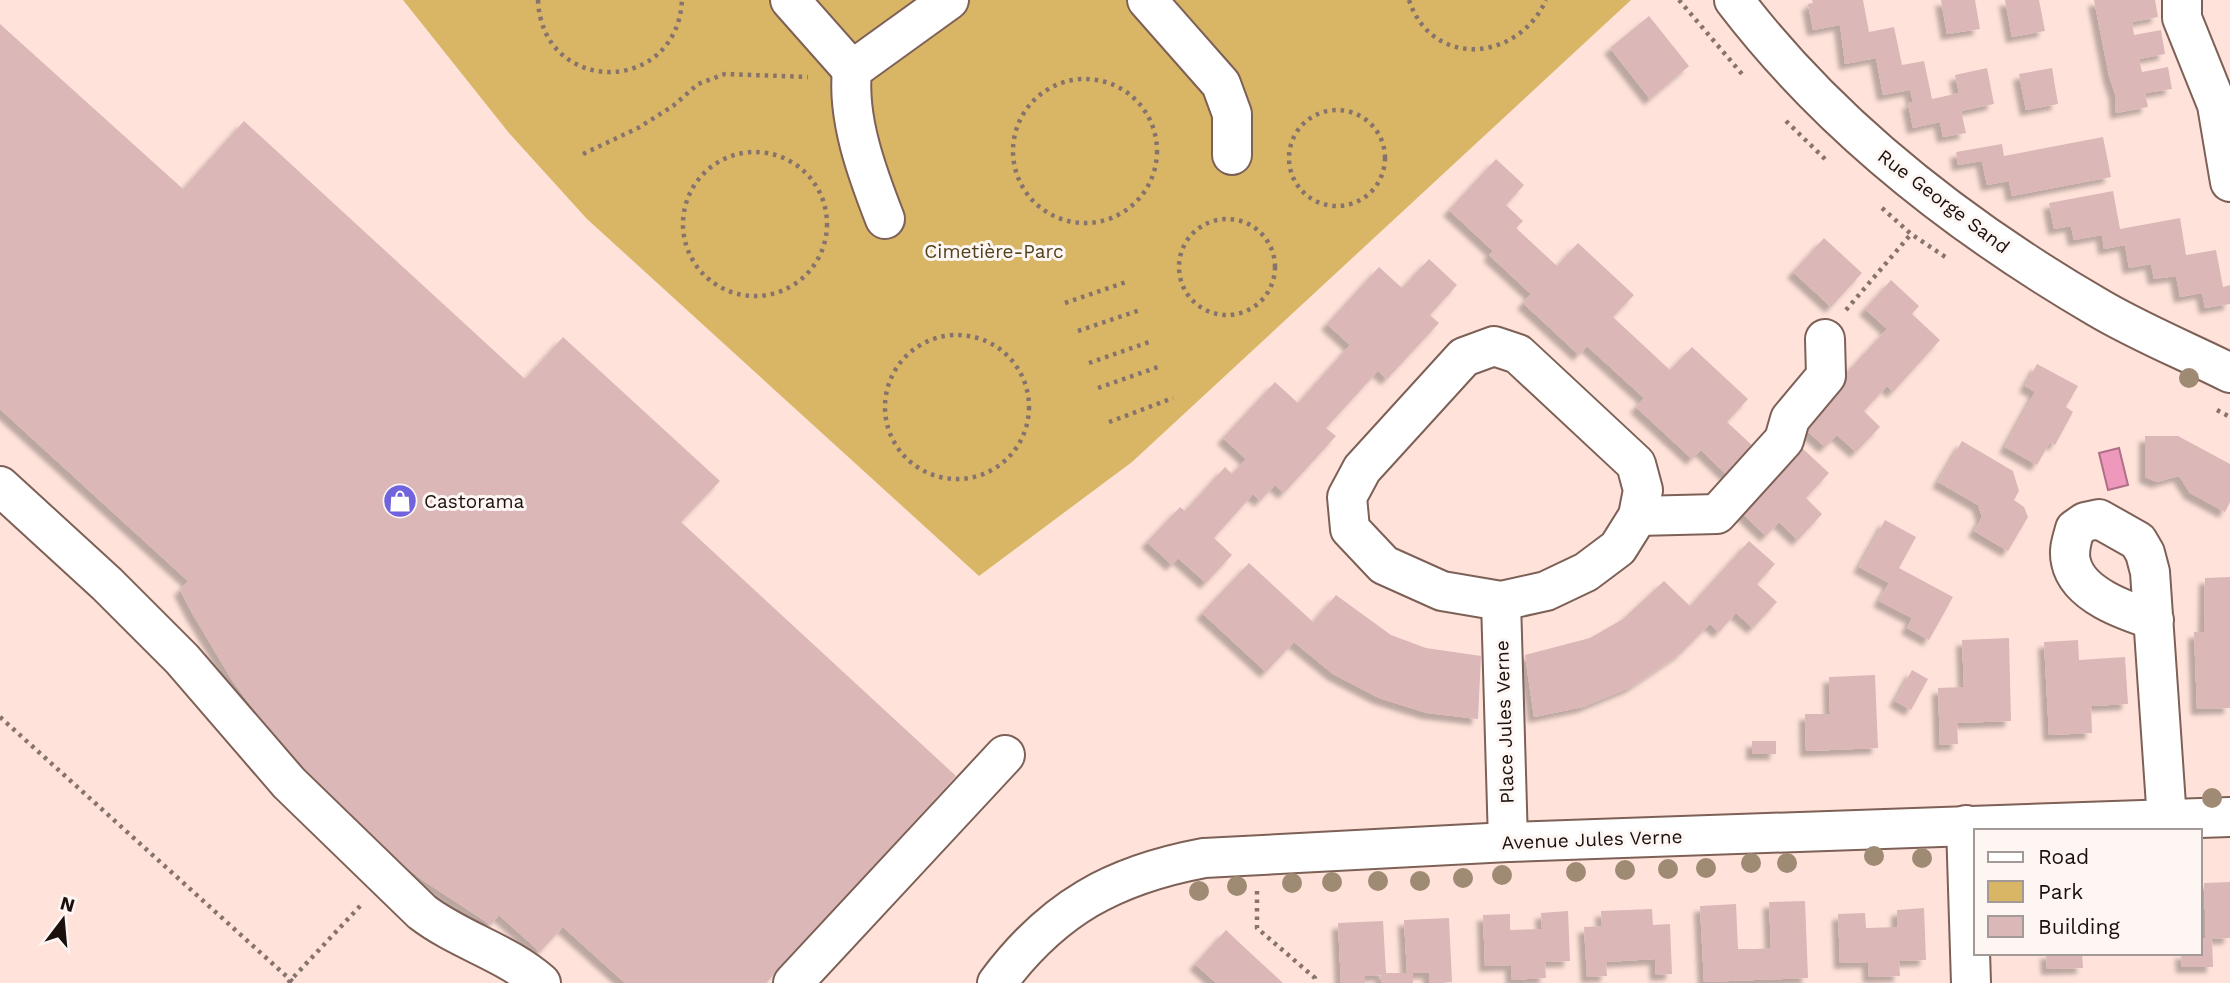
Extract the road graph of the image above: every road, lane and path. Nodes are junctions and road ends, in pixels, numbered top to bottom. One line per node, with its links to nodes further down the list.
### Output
1 (538, 0): 2 (path)
2 (682, 0)
3 (790, 0): 10 (street)
4 (949, 0): 10 (street)
5 (1147, 0): 13 (street)
6 (1409, 0): 7 (path)
7 (1546, 0)
8 (1734, 0): 29 (street, Rue George Sand)
9 (2182, 0): 14 (street)
10 (851, 76): 12 (path); 17 (street)
11 (1016, 132): 11 (path)
12 (583, 154)
13 (1232, 155)
14 (2230, 182)
15 (685, 205): 15 (path)
16 (1349, 205): 16 (path)
17 (885, 219)
18 (1912, 234): 20 (path)
19 (1129, 281): 21 (path)
20 (1862, 289)
21 (1065, 303)
22 (1140, 310): 24 (path)
23 (1247, 311): 23 (path)
24 (1078, 331)
25 (1825, 339): 35 (street)
26 (1152, 341): 27 (path)
27 (1089, 363)
28 (1161, 366): 31 (path)
29 (2230, 373)
30 (888, 387): 30 (path)
31 (1098, 388)
32 (1173, 398): 33 (path)
33 (1109, 422)
34 (0, 486): 44 (street)
35 (1638, 516): 36 (street); 36 (street)
36 (1501, 601): 43 (street, Place Jules Verne)
37 (2154, 620): 41 (street)
38 (0, 717): 46 (path)
39 (1005, 755): 48 (street)
40 (2230, 817): 41 (street, Avenue Jules Verne)
41 (2167, 820): 42 (street, Avenue Jules Verne)
42 (1966, 825): 43 (street, Avenue Jules Verne); 51 (street)
43 (1508, 842): 49 (street, Avenue Jules Verne)
44 (386, 878): 46 (path); 47 (street)
45 (1257, 891): 50 (path)
46 (291, 982)
47 (541, 983)
48 (793, 983)
49 (997, 983)
50 (1315, 983)
51 (1971, 983)

